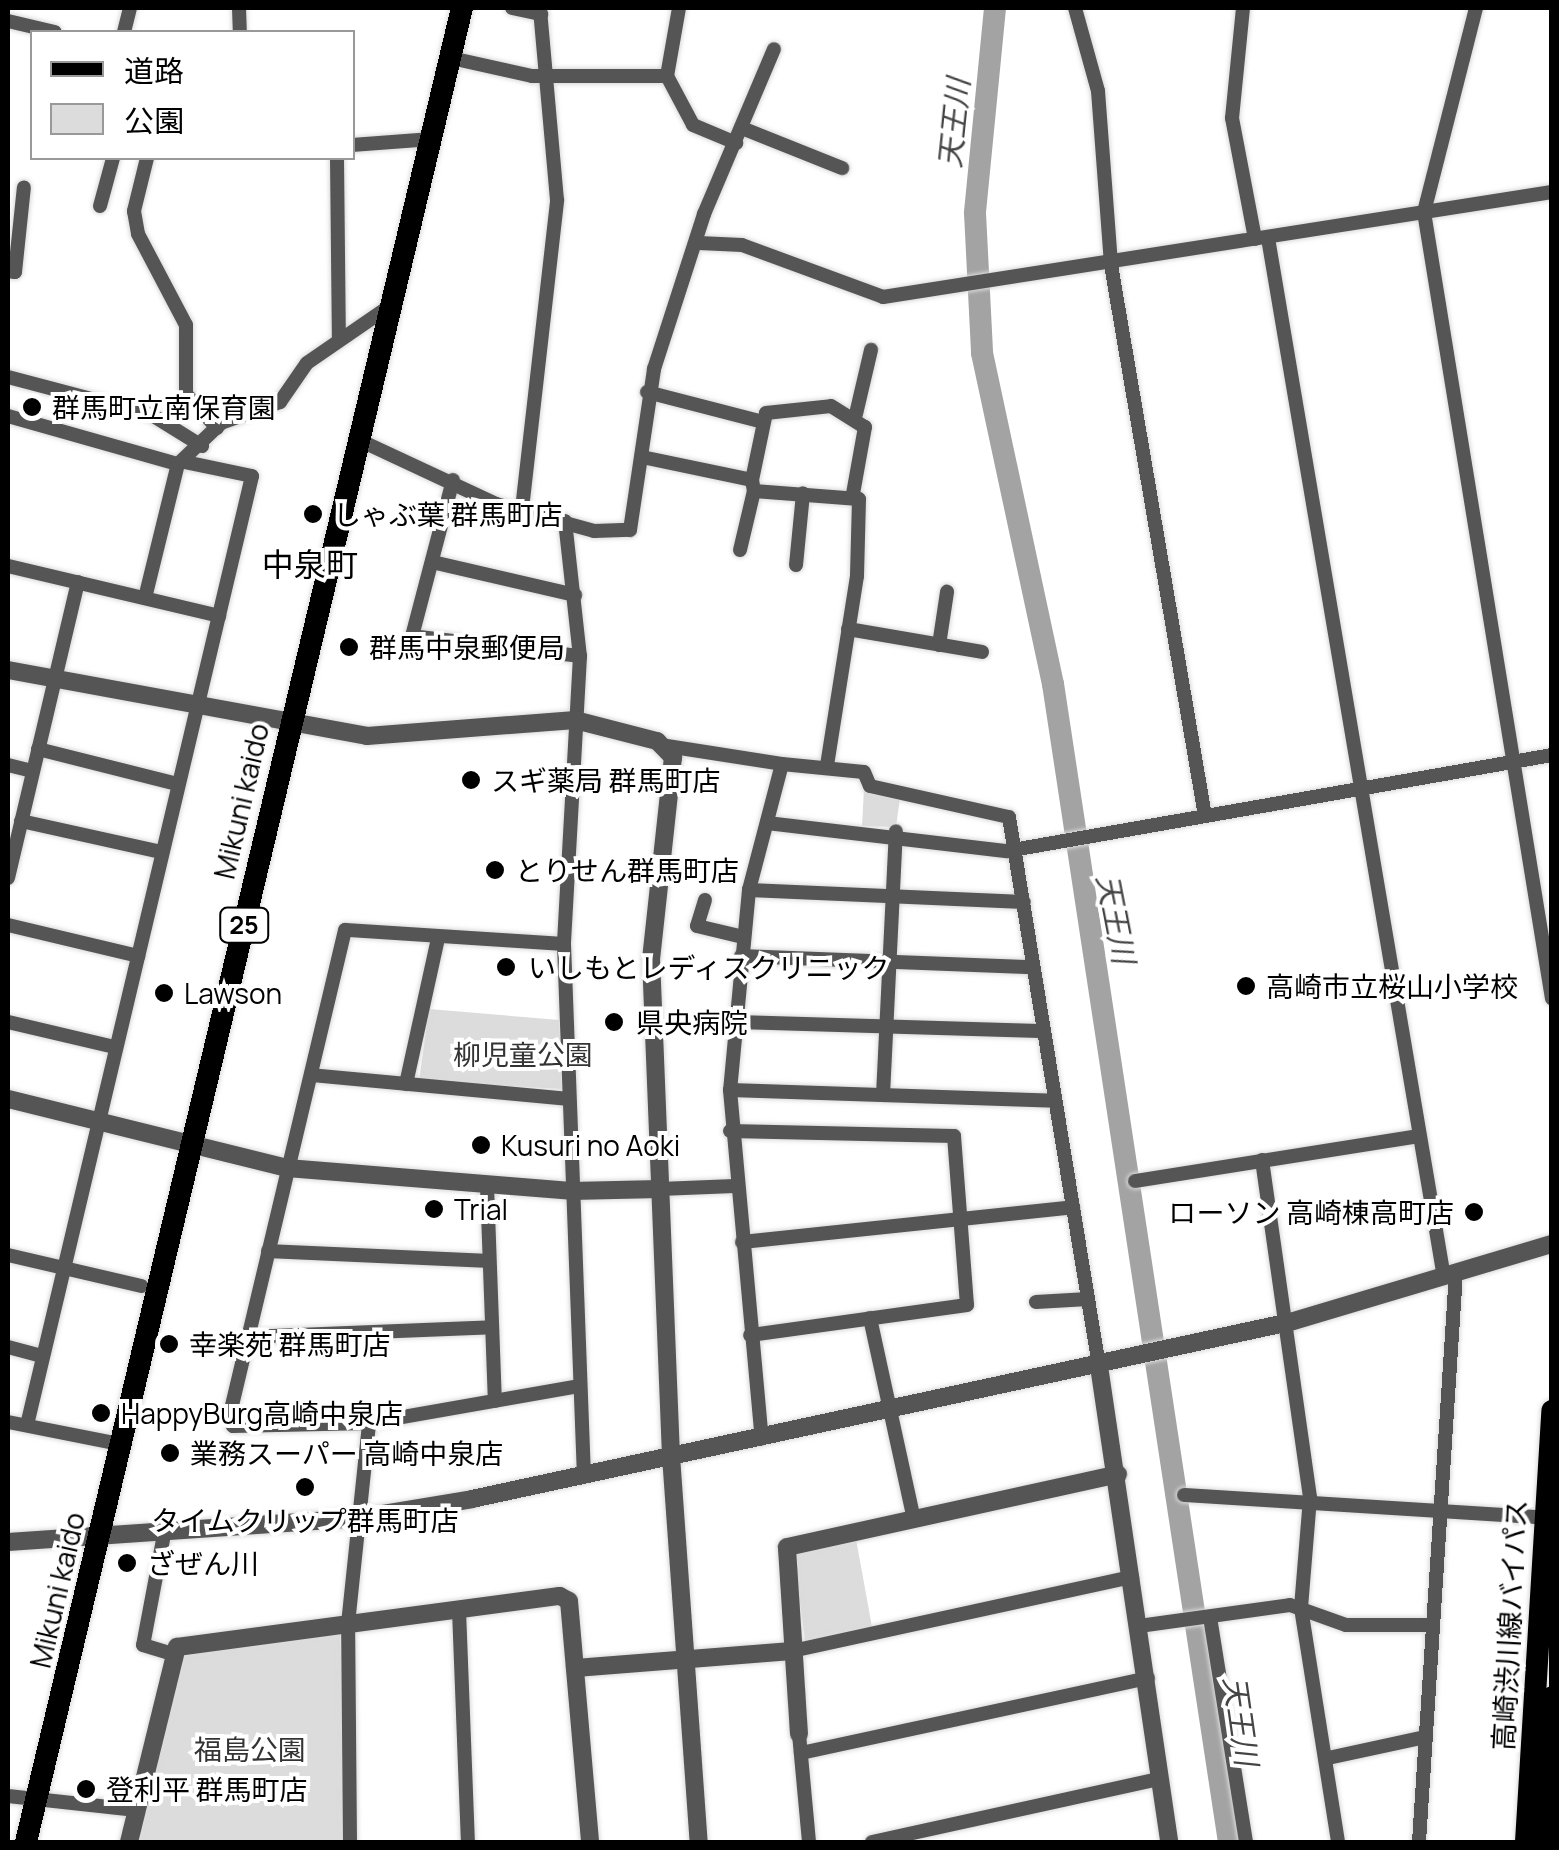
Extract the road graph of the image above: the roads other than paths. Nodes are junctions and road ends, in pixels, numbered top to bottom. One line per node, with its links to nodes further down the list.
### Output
1 (462, 8): 11 (main road, Mikuni kaido / 25)
2 (512, 8): 7 (street)
3 (679, 8): 13 (street)
4 (1075, 8): 27 (street)
5 (1243, 8): 25 (street)
6 (1476, 8): 24 (street)
7 (540, 11): 12 (street)
8 (8, 21): 9 (street)
9 (46, 30)
10 (774, 50): 14 (street)
11 (450, 58): 12 (street); 15 (main road, Mikuni kaido / 25)
12 (545, 73): 13 (street); 46 (street)
13 (666, 76): 14 (street)
14 (738, 136): 20 (street); 26 (street)
15 (432, 139): 16 (street); 29 (main road, Mikuni kaido / 25)
16 (355, 145)
17 (112, 160): 23 (street)
18 (147, 160): 37 (street)
19 (337, 160): 30 (street)
20 (842, 168)
21 (24, 187): 28 (street)
22 (1552, 192): 24 (street)
23 (100, 206)
24 (1424, 212): 25 (street); 69 (street)
25 (1261, 239): 27 (street); 75 (street)
26 (699, 242): 27 (street); 33 (street)
27 (1110, 265): 76 (street)
28 (8, 270)
29 (391, 305): 30 (street); 38 (main road, Mikuni kaido / 25)
30 (339, 339): 37 (street)
31 (871, 350): 34 (street)
32 (8, 377): 39 (street)
33 (647, 392): 36 (street); 40 (street)
34 (856, 414): 36 (street); 45 (street)
35 (8, 416): 41 (street)
36 (764, 422): 43 (street)
37 (217, 428): 39 (street)
38 (359, 440): 42 (street); 65 (main road, Mikuni kaido / 25)
39 (202, 446): 41 (street)
40 (642, 458): 43 (street); 47 (street)
41 (181, 463): 55 (street); 56 (street)
42 (453, 480): 46 (street); 49 (street)
43 (753, 485): 44 (street); 48 (street)
44 (804, 492): 45 (street); 50 (street)
45 (853, 494): 57 (street)
46 (522, 509): 47 (street)
47 (565, 521): 54 (street)
48 (740, 550)
49 (432, 562): 54 (street); 60 (street)
50 (796, 565)
51 (8, 566): 52 (street)
52 (78, 582): 55 (street); 62 (street)
53 (947, 592): 58 (street)
54 (575, 596): 60 (street)
55 (145, 598): 56 (street)
56 (219, 616): 63 (street)
57 (848, 629): 58 (street); 71 (street)
58 (938, 644): 59 (street)
59 (982, 652)
60 (580, 656): 64 (street)
61 (8, 670): 62 (street)
62 (56, 679): 63 (street); 67 (street)
63 (198, 707): 65 (street); 74 (street)
64 (576, 720): 65 (street); 66 (street); 90 (street)
65 (290, 727): 111 (main road, Mikuni kaido / 25)
66 (667, 746): 70 (street); 117 (street)
67 (38, 750): 73 (street); 74 (street)
68 (1552, 756): 69 (street)
69 (1515, 762): 75 (street); 95 (street)
70 (782, 764): 71 (street); 78 (street)
71 (827, 764): 80 (street)
72 (8, 765): 73 (street)
73 (32, 771): 77 (street)
74 (177, 784): 81 (street)
75 (1360, 787): 76 (street); 110 (street)
76 (1205, 816): 80 (street)
77 (22, 821): 81 (street); 82 (street)
78 (767, 823): 79 (street); 83 (street)
79 (896, 832): 80 (street); 84 (street)
80 (1014, 848): 86 (street)
81 (161, 852): 91 (street)
82 (8, 874)
83 (750, 890): 84 (street); 88 (street)
84 (892, 897): 86 (street); 93 (street)
85 (705, 900): 88 (street)
86 (1024, 902): 94 (street)
87 (8, 925): 91 (street)
88 (744, 937): 92 (street)
89 (438, 938): 90 (street); 101 (street); 102 (street)
90 (564, 944): 106 (street)
91 (138, 956): 100 (street)
92 (741, 956): 93 (street); 97 (street)
93 (888, 962): 94 (street); 98 (street)
94 (1032, 967): 99 (street)
95 (1552, 999)
96 (8, 1022): 100 (street)
97 (736, 1022): 98 (street); 103 (street)
98 (886, 1029): 99 (street); 104 (street)
99 (1041, 1031): 107 (street)
100 (116, 1048): 108 (street)
101 (311, 1075): 102 (street); 113 (street)
102 (406, 1084): 106 (street)
103 (730, 1090): 104 (street); 109 (street)
104 (882, 1094): 107 (street)
105 (8, 1099): 108 (street)
106 (568, 1099): 118 (street)
107 (1055, 1102): 119 (street)
108 (99, 1122): 111 (street); 126 (street)
109 (730, 1132): 116 (street); 120 (street)
110 (1418, 1136): 112 (street); 127 (street)
111 (192, 1144): 113 (street); 147 (main road, Mikuni kaido / 25)
112 (1262, 1160): 114 (street); 132 (street)
113 (287, 1168): 115 (street); 123 (street)
114 (1135, 1182)
115 (486, 1186): 118 (street); 125 (street)
116 (734, 1186): 117 (street); 121 (street)
117 (660, 1189): 118 (street); 148 (street)
118 (571, 1192): 139 (street)
119 (1073, 1207): 120 (street); 129 (street)
120 (961, 1220): 121 (street); 131 (street)
121 (742, 1242): 134 (street)
122 (1552, 1244): 127 (street)
123 (268, 1251): 125 (street); 135 (street)
124 (8, 1256): 126 (street)
125 (489, 1261): 133 (street)
126 (64, 1267): 128 (street); 137 (street)
127 (1450, 1275): 132 (street); 153 (street)
128 (141, 1286)
129 (1088, 1299): 130 (street); 138 (street)
130 (1036, 1302)
131 (870, 1318): 134 (street); 142 (street)
132 (1290, 1322): 138 (street); 152 (street)
133 (492, 1328): 135 (street); 140 (street)
134 (750, 1334): 146 (street)
135 (248, 1337): 144 (street)
136 (8, 1347): 137 (street)
137 (42, 1356): 145 (street)
138 (1099, 1366): 142 (street); 149 (street)
139 (579, 1386): 140 (street); 150 (street)
140 (496, 1401): 144 (street)
141 (1552, 1410): 155 (main road, 高崎渋川線バイパス)
142 (889, 1412): 146 (street); 156 (street)
143 (8, 1422): 145 (street)
144 (369, 1423): 154 (street)
145 (27, 1424): 147 (street)
146 (762, 1439): 148 (street)
147 (119, 1444): 158 (main road, Mikuni kaido / 25)
148 (671, 1456): 150 (street); 169 (street)
149 (1118, 1474): 156 (street); 160 (street)
150 (584, 1476): 154 (street)
151 (1184, 1495): 152 (street)
152 (1310, 1498): 153 (street); 161 (street)
153 (1440, 1505): 155 (street); 165 (street)
154 (359, 1518): 157 (street); 164 (street)
155 (1549, 1518): 192 (main road, 高崎渋川線バイパス)
156 (914, 1519): 167 (street)
157 (165, 1529): 158 (street); 168 (street)
158 (102, 1534): 159 (street); 178 (main road, Mikuni kaido / 25)
159 (8, 1542)
160 (1132, 1578): 166 (street); 167 (street)
161 (1302, 1608): 163 (street); 165 (street); 175 (street)
162 (459, 1610): 164 (street); 170 (street); 183 (street)
163 (1206, 1616): 166 (street); 189 (street)
164 (348, 1624): 168 (street); 182 (street)
165 (1432, 1625): 173 (street)
166 (1139, 1626): 171 (street)
167 (792, 1651): 169 (street); 174 (street)
168 (174, 1654): 179 (street)
169 (684, 1660): 170 (street); 185 (street)
170 (575, 1668): 184 (street)
171 (1148, 1678): 174 (street); 176 (street)
172 (1552, 1697): 193 (main road, 高崎渋川線バイパス)
173 (1424, 1737): 175 (street); 191 (street)
174 (800, 1743): 186 (street)
175 (1328, 1758): 190 (street)
176 (1160, 1780): 187 (street); 188 (street)
177 (8, 1796): 178 (street)
178 (36, 1800): 179 (street); 180 (main road, Mikuni kaido / 25)
179 (136, 1810): 181 (street)
180 (26, 1842)
181 (128, 1842)
182 (350, 1842)
183 (468, 1842)
184 (590, 1842)
185 (699, 1842)
186 (809, 1842)
187 (872, 1842)
188 (1169, 1842)
189 (1246, 1842)
190 (1338, 1842)
191 (1419, 1842)
192 (1526, 1842)
193 (1544, 1842)

